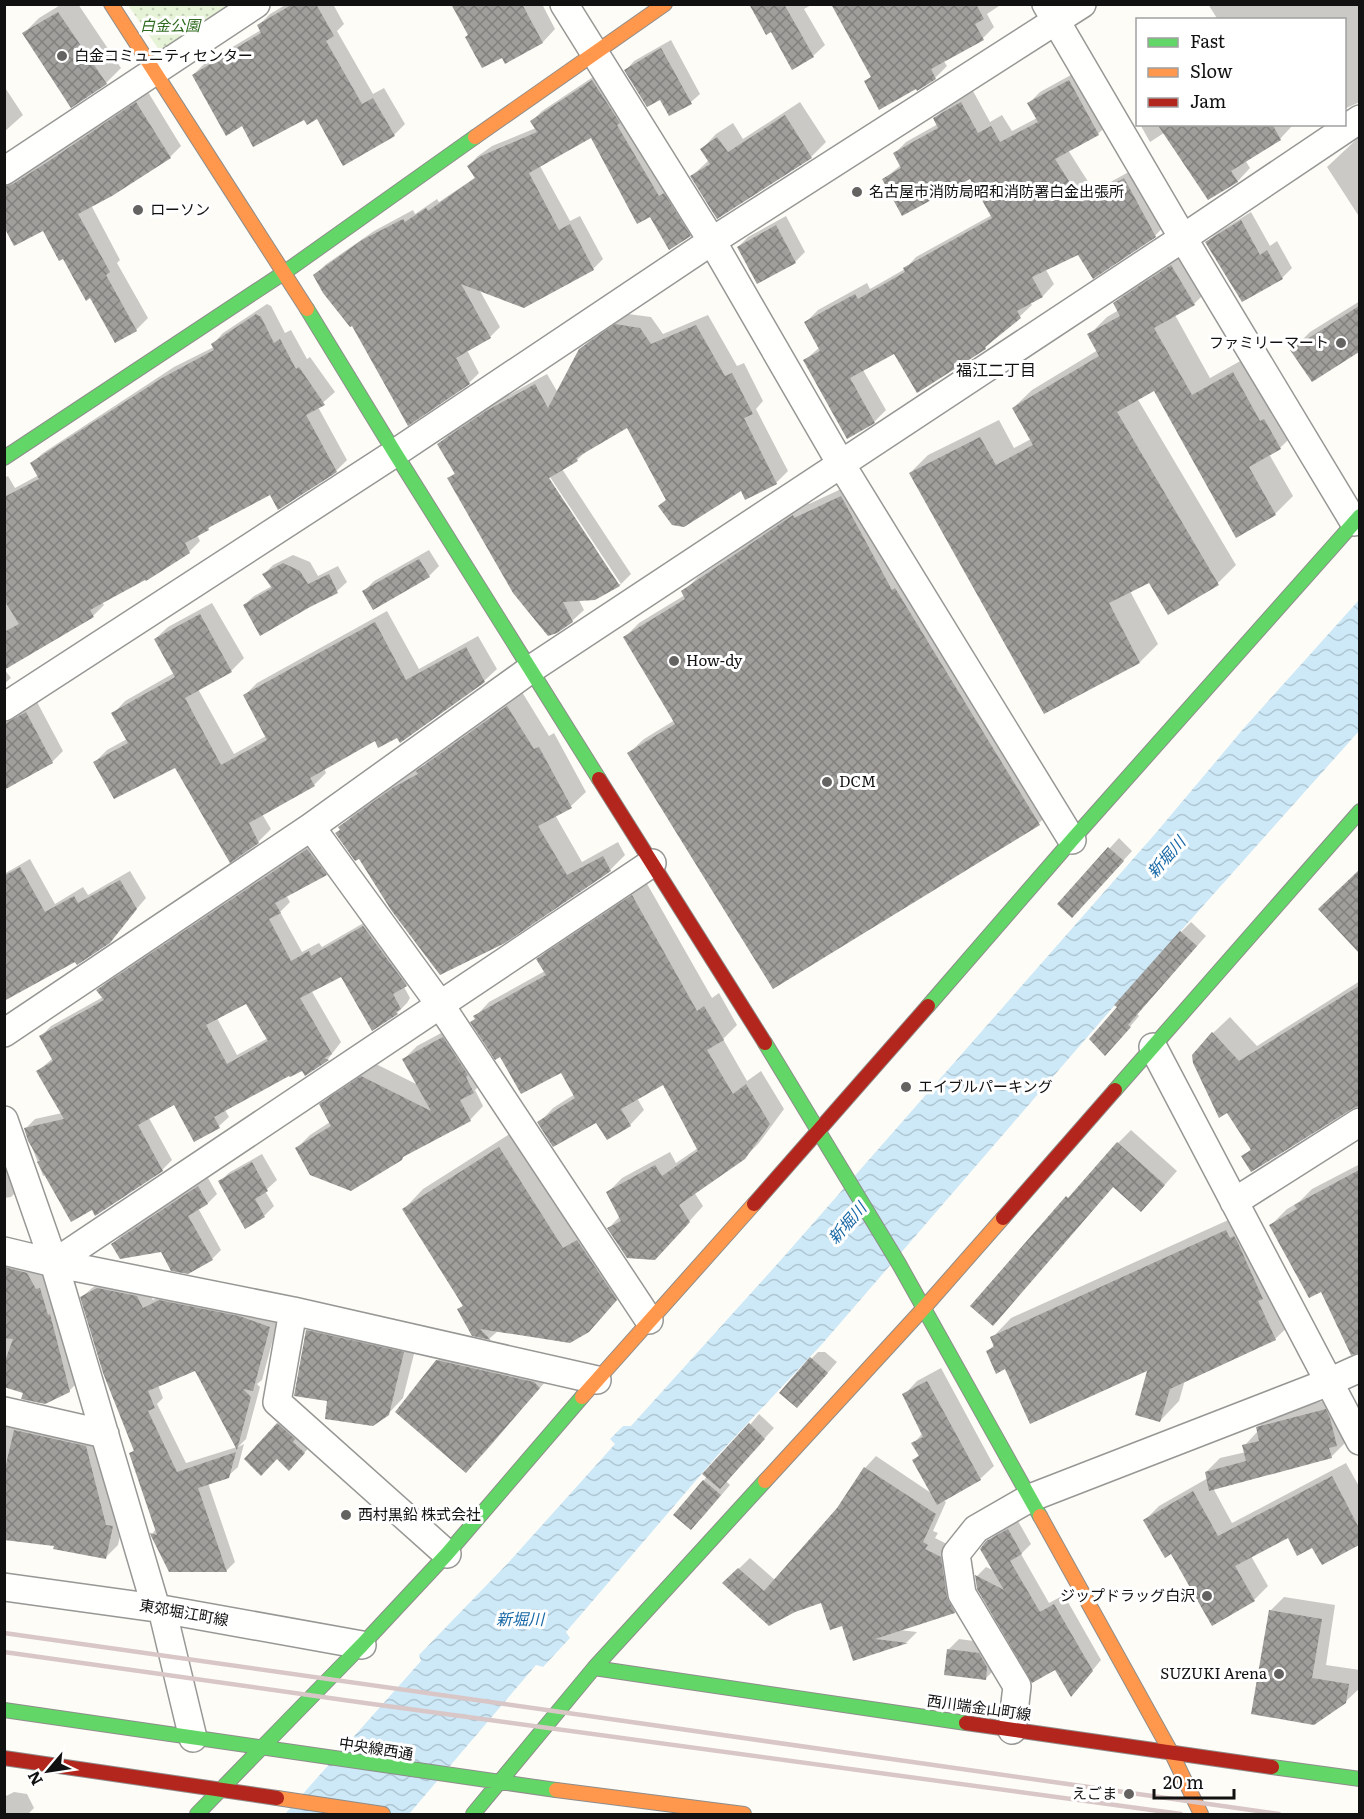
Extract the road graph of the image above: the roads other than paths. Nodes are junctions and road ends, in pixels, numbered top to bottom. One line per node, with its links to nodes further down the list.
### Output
1 (111, 4): 8 (street)
2 (256, 4): 8 (street)
3 (564, 4): 7 (street)
4 (665, 4): 7 (street)
5 (1082, 4): 6 (street)
6 (1051, 13): 11 (street); 12 (street)
7 (594, 52): 12 (street); 13 (street)
8 (154, 71): 10 (street); 13 (street)
9 (1359, 119): 11 (street)
10 (4, 171)
11 (1183, 238): 16 (street); 17 (street)
12 (712, 241): 14 (street); 16 (street)
13 (285, 272): 14 (street); 15 (street)
14 (395, 453): 18 (street); 19 (street)
15 (4, 459)
16 (841, 464): 18 (street); 22 (street)
17 (1357, 519): 22 (street)
18 (531, 669): 21 (street); 23 (street)
19 (4, 707)
20 (1359, 812): 26 (street)
21 (311, 827): 24 (street); 25 (street)
22 (1072, 840): 29 (street)
23 (652, 863): 24 (street); 29 (street)
24 (441, 1006): 32 (street); 35 (street)
25 (4, 1033)
26 (1153, 1047): 30 (street); 33 (street)
27 (4, 1120): 32 (street)
28 (1359, 1122): 30 (street)
29 (820, 1131): 33 (street); 35 (street)
30 (1234, 1202): 38 (street)
31 (4, 1251): 32 (street)
32 (54, 1263): 34 (street); 40 (street)
33 (923, 1309): 42 (street); 47 (street)
34 (293, 1311): 37 (street); 43 (street)
35 (649, 1320): 37 (street)
36 (1359, 1368): 38 (street)
37 (597, 1380): 43 (street)
38 (1329, 1382): 41 (street); 42 (street)
39 (4, 1412): 40 (street)
40 (105, 1434): 45 (street)
41 (1359, 1441)
42 (1030, 1498): 49 (street); 52 (street)
43 (447, 1554): 46 (street)
44 (4, 1587): 45 (street, 東郊堀江町線)
45 (159, 1608): 46 (street, 東郊堀江町線); 50 (street)
46 (362, 1645): 51 (street)
47 (594, 1668): 49 (street, 西川端金山町線); 55 (street)
48 (4, 1710): 50 (street, 中央線西通)
49 (1012, 1730): 52 (street, 西川端金山町線)
50 (193, 1738): 51 (street, 中央線西通)
51 (261, 1748): 55 (street, 中央線西通); 56 (street)
52 (1172, 1754): 54 (street, 西川端金山町線); 61 (street)
53 (4, 1758): 56 (street)
54 (1359, 1779)
55 (499, 1783): 59 (street); 60 (street, 中央線西通)
56 (220, 1790): 57 (street); 58 (street)
57 (197, 1815)
58 (383, 1815)
59 (473, 1815)
60 (744, 1815)
61 (1201, 1815)

